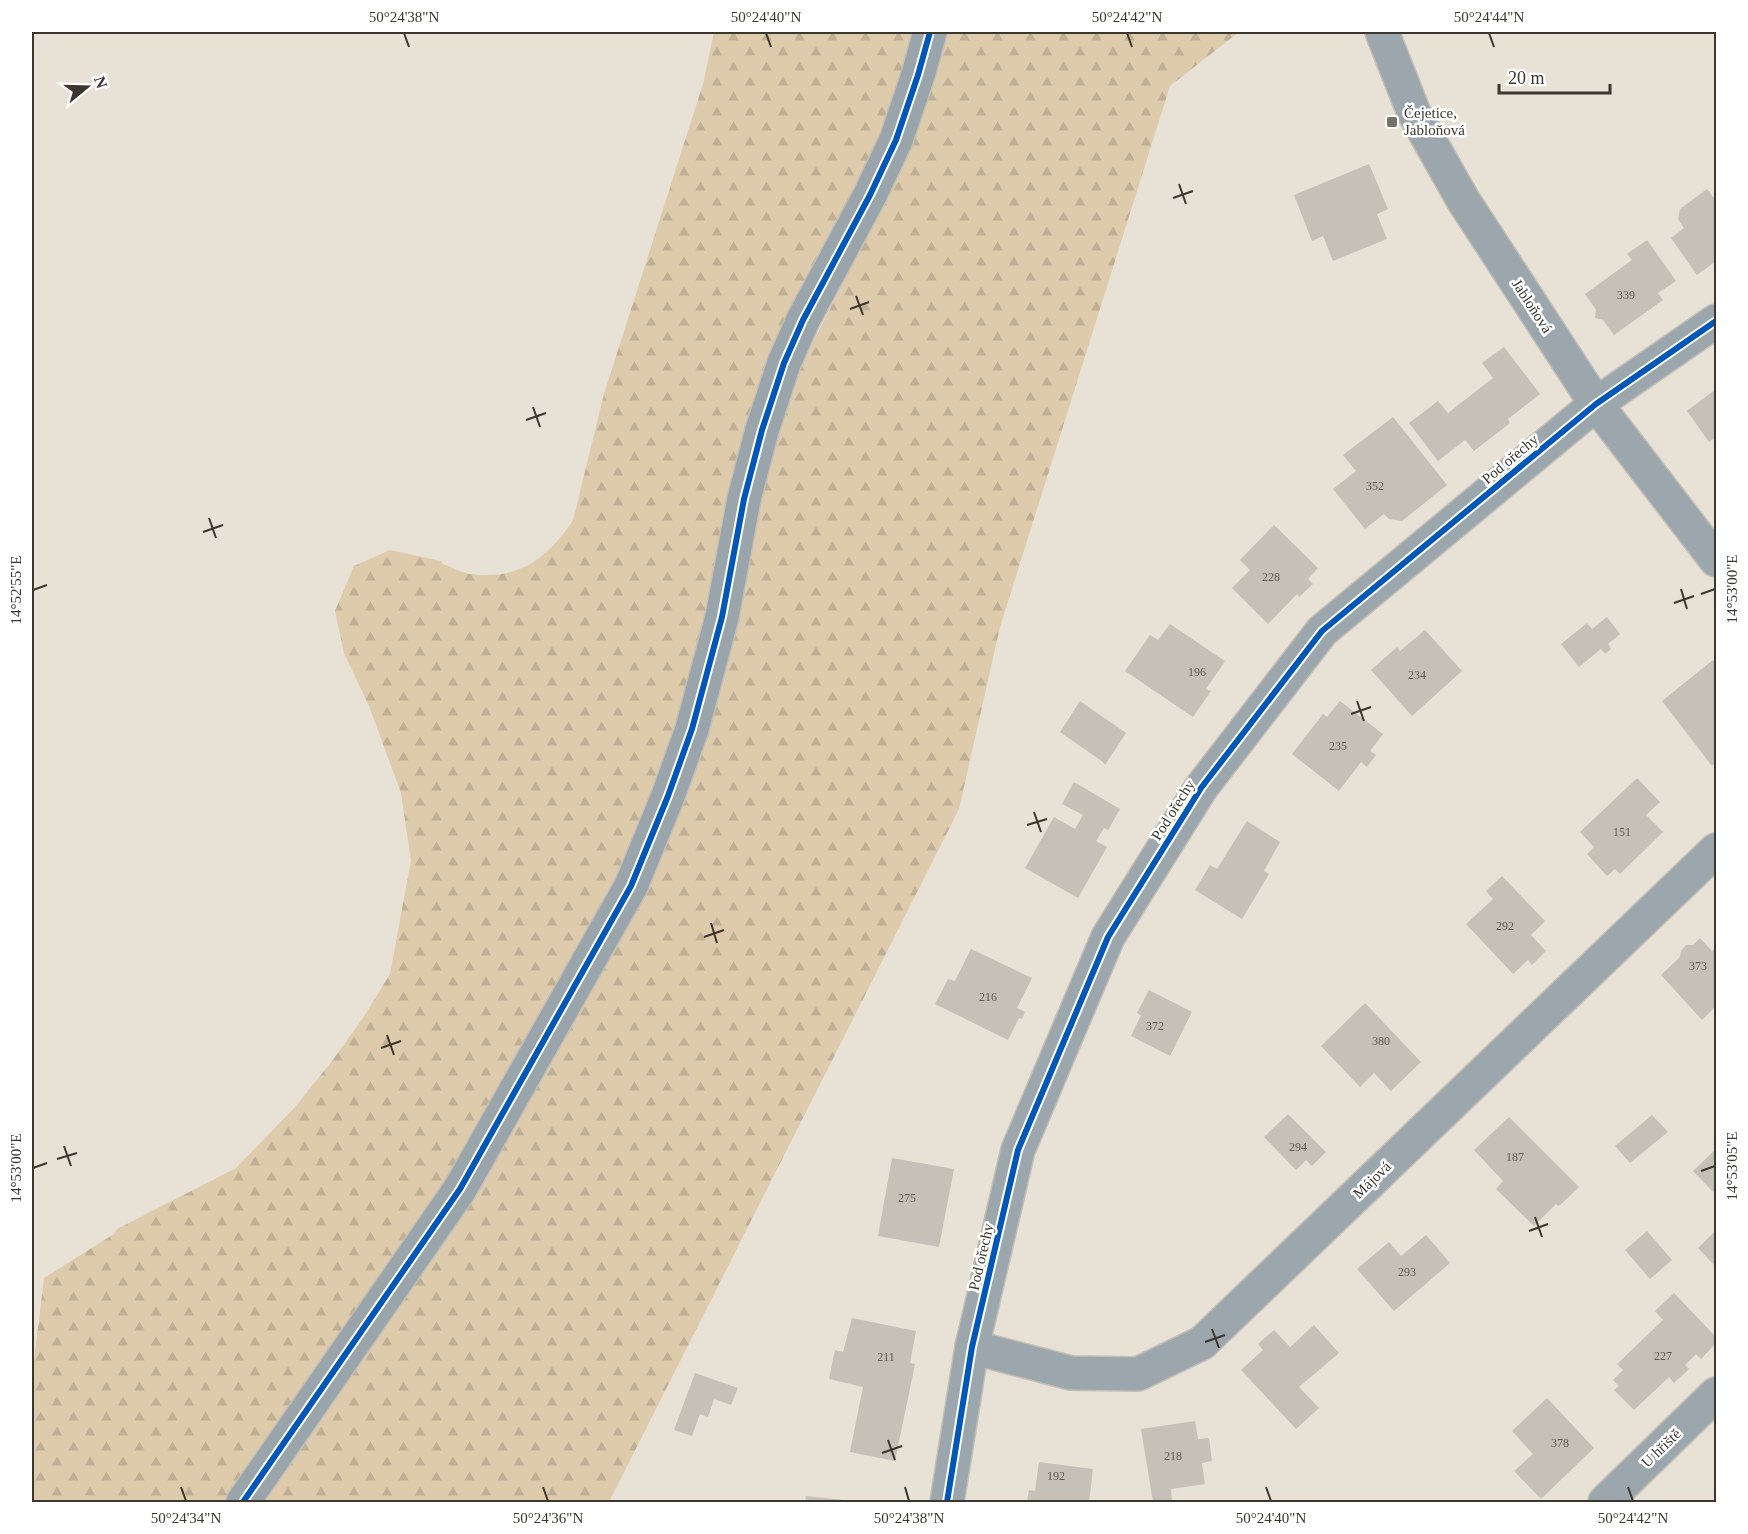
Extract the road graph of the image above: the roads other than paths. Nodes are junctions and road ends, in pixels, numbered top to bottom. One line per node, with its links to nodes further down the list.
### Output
1 (930, 32): 9 (street)
2 (1382, 32): 4 (street, Jabloňová)
3 (1716, 321): 4 (street, Pod ořechy)
4 (1596, 404): 5 (street, Jabloňová); 7 (street, Pod ořechy)
5 (1716, 560)
6 (1716, 849): 7 (street, Májová)
7 (972, 1347): 10 (street, Pod ořechy)
8 (1716, 1394): 11 (street, U hřiště)
9 (243, 1503)
10 (947, 1503)
11 (1605, 1503)

